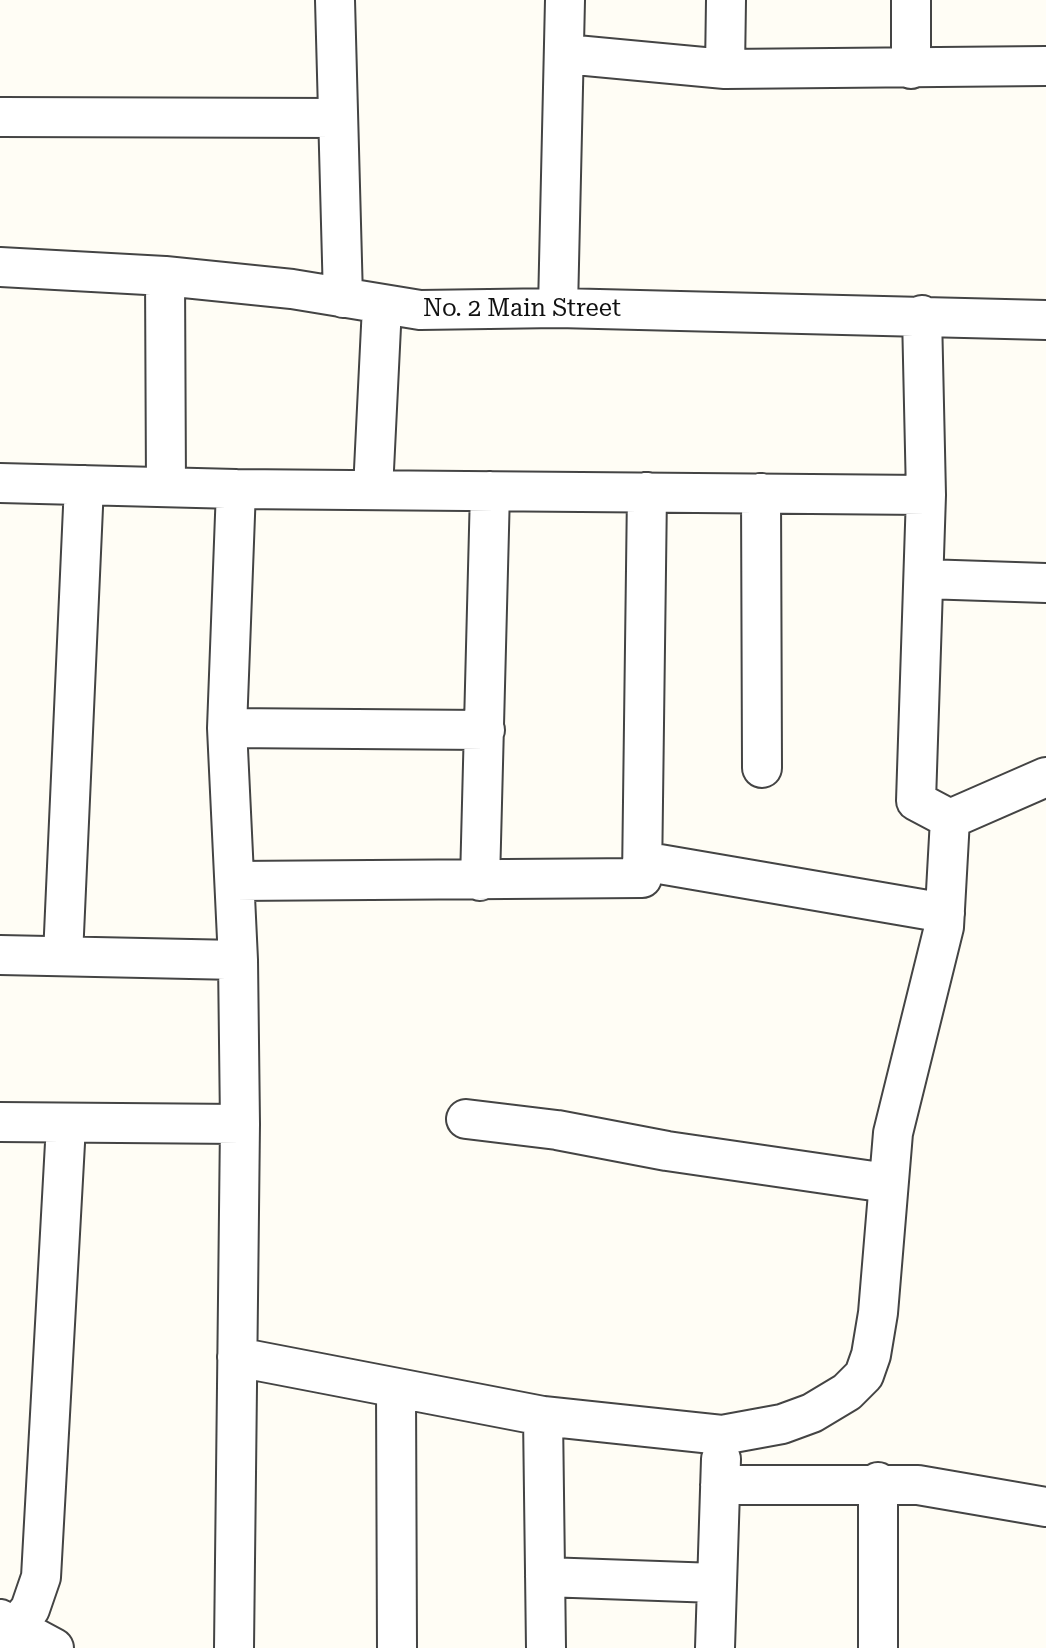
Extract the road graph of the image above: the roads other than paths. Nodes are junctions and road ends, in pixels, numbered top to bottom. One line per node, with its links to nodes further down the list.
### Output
1 (335, 0): 10 (street)
2 (565, 0): 5 (street)
3 (726, 0): 7 (street)
4 (911, 0): 8 (street)
5 (565, 54): 7 (street); 15 (street)
6 (1046, 66): 8 (street)
7 (725, 69): 8 (street)
8 (911, 69)
9 (0, 117): 10 (street)
10 (337, 118): 13 (street)
11 (0, 267): 12 (street, No. 2 Main Street)
12 (165, 276): 13 (street, No. 2 Main Street); 20 (street)
13 (343, 298): 14 (street, No. 2 Main Street)
14 (382, 306): 15 (street, No. 2 Main Street); 22 (street)
15 (558, 308): 16 (street, No. 2 Main Street)
16 (922, 315): 17 (street, No. 2 Main Street); 26 (street)
17 (1046, 320)
18 (0, 483): 19 (street)
19 (84, 485): 20 (street); 39 (street)
20 (166, 487): 21 (street)
21 (236, 489): 22 (street); 29 (street)
22 (373, 490): 23 (street)
23 (490, 491): 24 (street); 30 (street)
24 (647, 492): 25 (street); 34 (street)
25 (761, 493): 26 (street); 31 (street)
26 (926, 495): 27 (street)
27 (924, 579): 28 (street); 33 (street)
28 (1046, 583)
29 (227, 728): 30 (street); 35 (street)
30 (485, 730): 36 (street)
31 (762, 768)
32 (1046, 777): 33 (street)
33 (950, 819): 37 (street)
34 (642, 861): 36 (street); 37 (street)
35 (235, 881): 36 (street); 40 (street)
36 (480, 881)
37 (945, 913): 45 (street)
38 (0, 955): 39 (street)
39 (63, 956): 40 (street)
40 (238, 960): 43 (street)
41 (466, 1119): 45 (street)
42 (0, 1122): 44 (street)
43 (240, 1124): 44 (street); 46 (street)
44 (66, 1125): 55 (street)
45 (887, 1183): 49 (street)
46 (237, 1357): 47 (street); 57 (street)
47 (396, 1389): 48 (street); 58 (street)
48 (543, 1416): 49 (street); 53 (street)
49 (722, 1435): 51 (street)
50 (878, 1482): 51 (street); 52 (street); 61 (street)
51 (720, 1485): 54 (street)
52 (1046, 1507)
53 (545, 1577): 54 (street); 59 (street)
54 (716, 1583): 60 (street)
55 (6, 1632): 56 (street)
56 (54, 1648)
57 (234, 1648)
58 (397, 1648)
59 (546, 1648)
60 (715, 1648)
61 (878, 1648)

